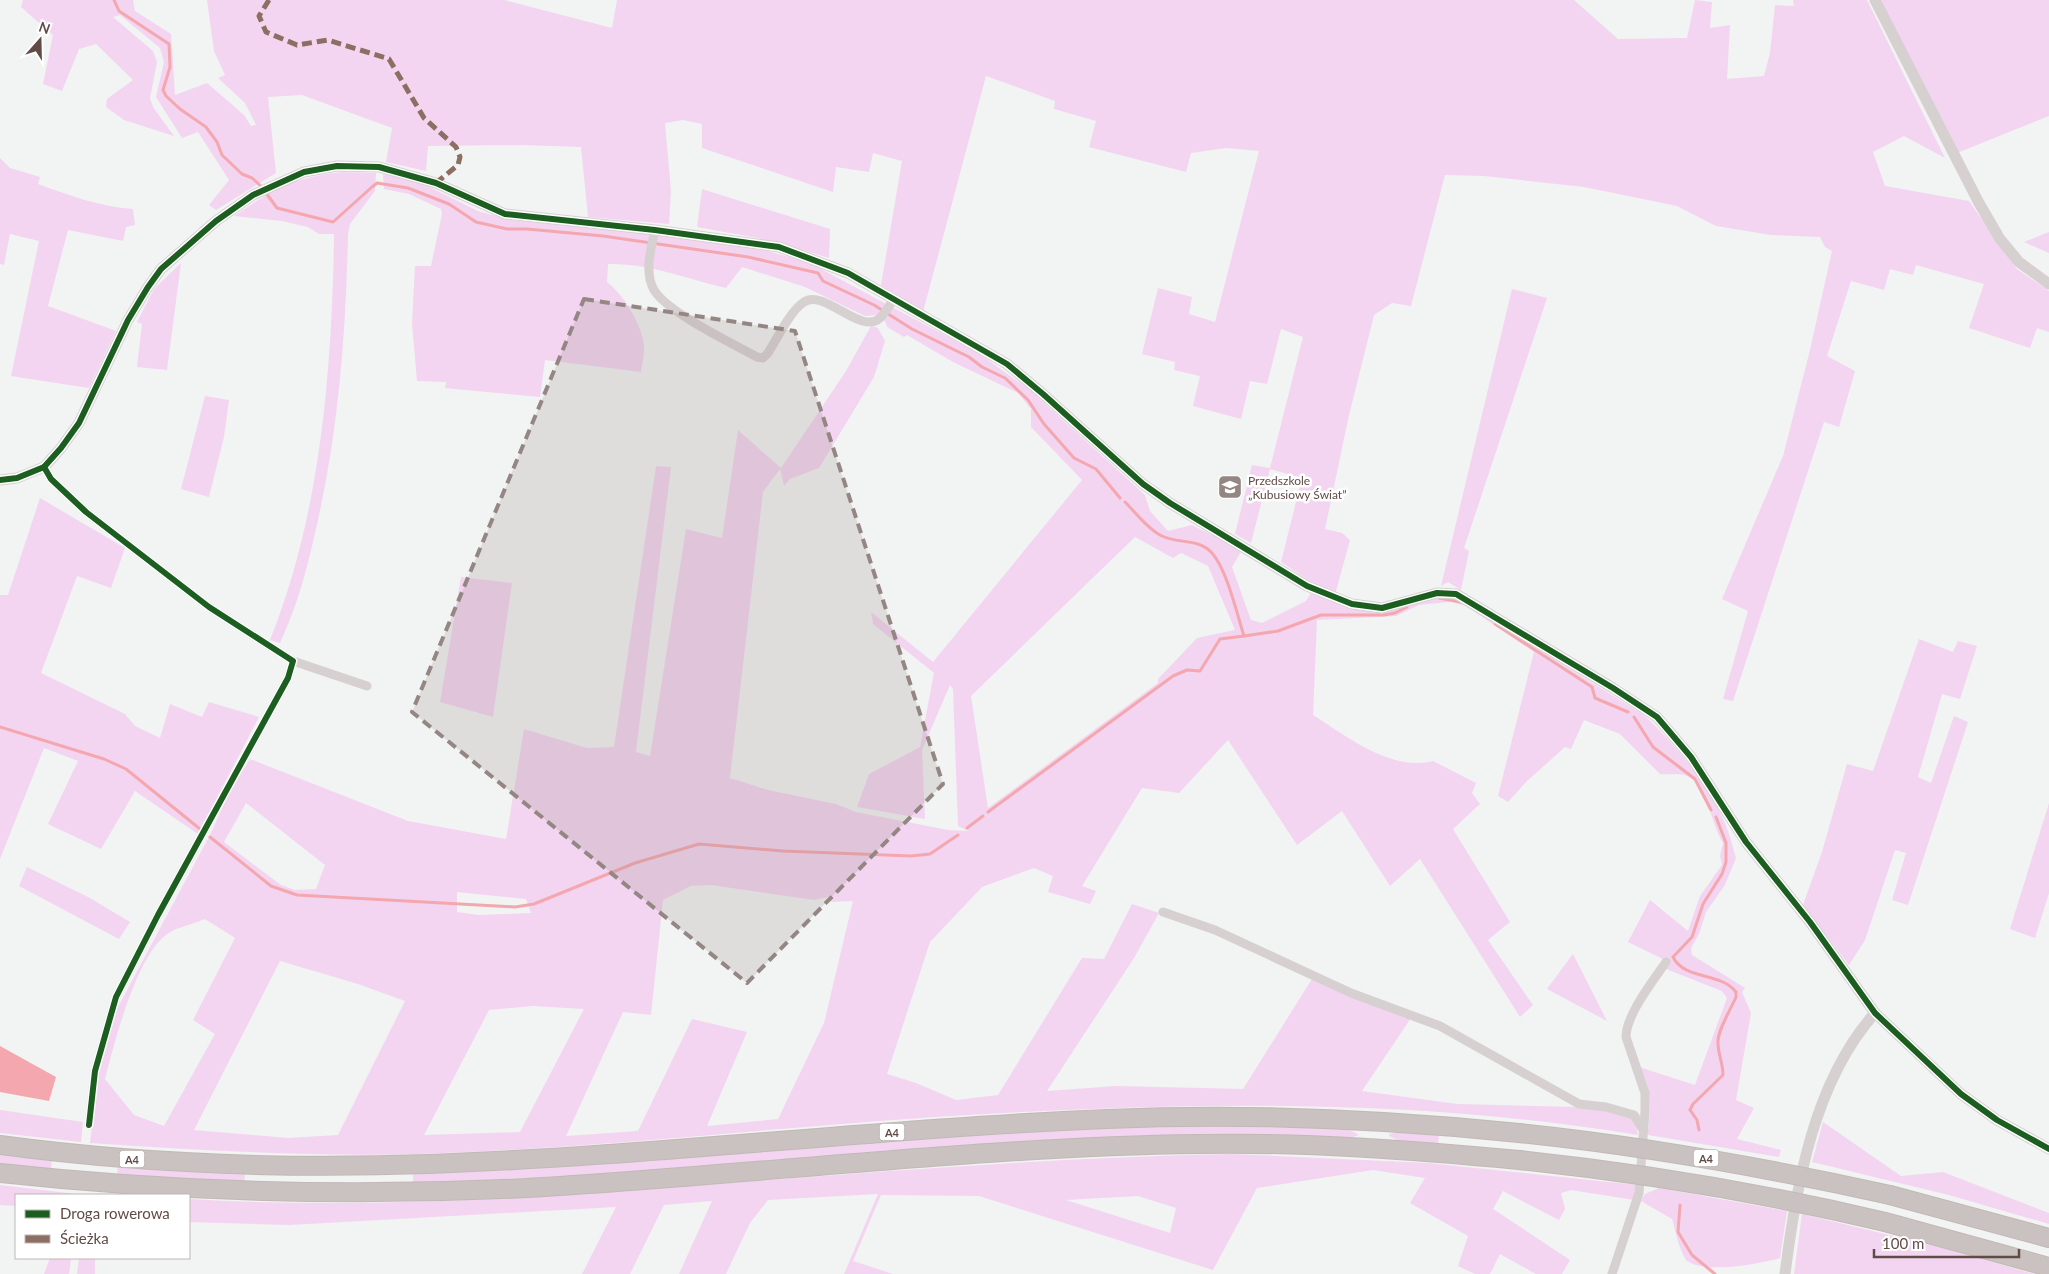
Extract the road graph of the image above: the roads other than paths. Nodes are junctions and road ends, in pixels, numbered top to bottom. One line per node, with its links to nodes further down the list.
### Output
1 (1875, 0): 3 (street)
2 (654, 234): 4 (street); 4 (street); 5 (street)
3 (2049, 284)
4 (894, 299): 11 (street)
5 (44, 467): 6 (street); 7 (street)
6 (0, 480)
7 (293, 661): 8 (street); 12 (street)
8 (367, 686)
9 (1163, 912): 13 (street)
10 (1666, 962): 13 (street)
11 (1875, 1012): 15 (street); 20 (street)
12 (89, 1125)
13 (1644, 1131): 19 (street)
14 (0, 1145): 17 (highway, A4, bridge)
15 (2049, 1149)
16 (0, 1173): 18 (highway, A4, bridge)
17 (2049, 1238)
18 (2049, 1267)
19 (1612, 1274)
20 (1785, 1274)

